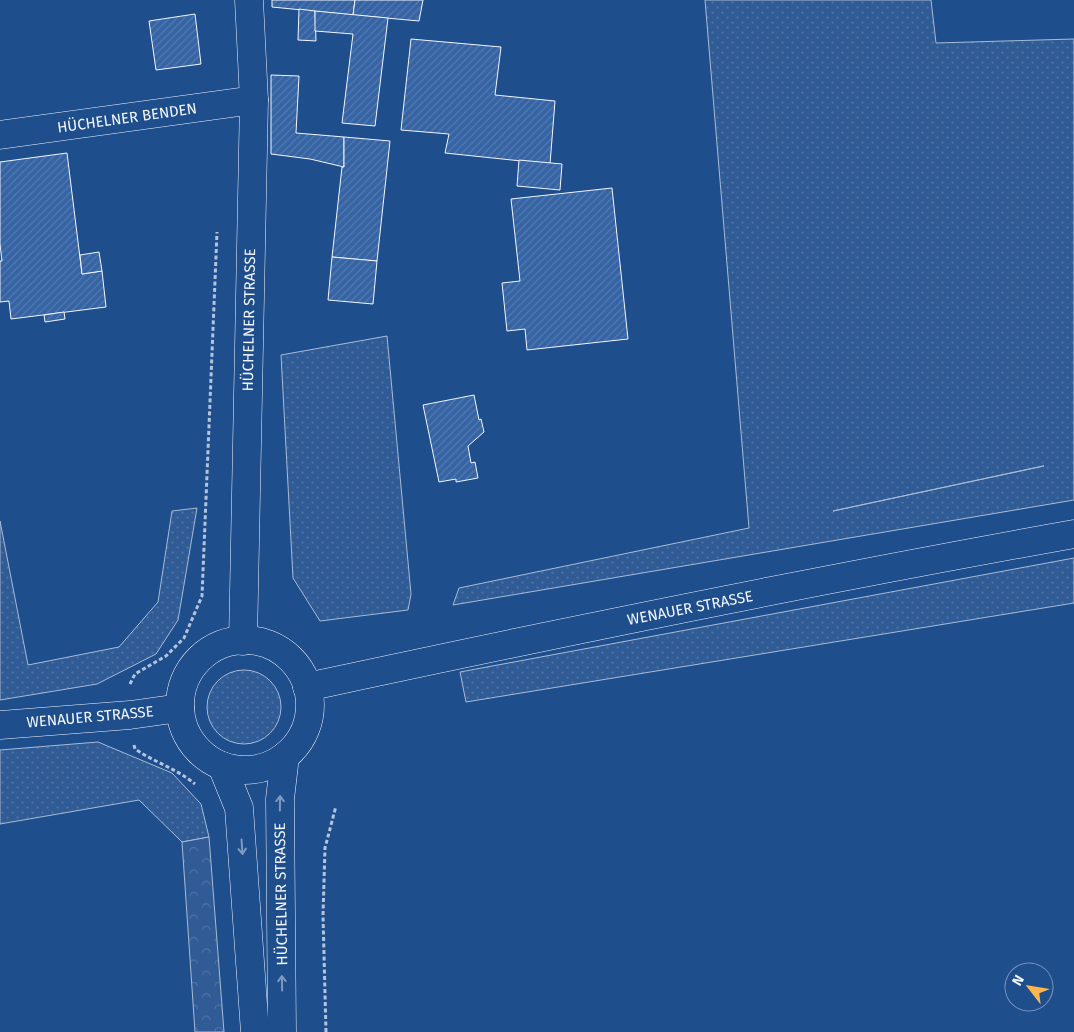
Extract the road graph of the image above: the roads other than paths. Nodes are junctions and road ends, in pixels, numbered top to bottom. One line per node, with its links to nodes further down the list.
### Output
1 (249, 0): 2 (street, HÜCHELNER STRASSE)
2 (254, 100): 3 (street, HÜCHELNER BENDEN); 5 (street, HÜCHELNER STRASSE)
3 (0, 135)
4 (1074, 534): 6 (street, WENAUER STRASSE)
5 (242, 641): 6 (street); 7 (street)
6 (307, 686): 9 (street)
7 (180, 708): 8 (street, WENAUER STRASSE); 10 (street)
8 (0, 725)
9 (285, 756): 10 (street); 12 (street, HÜCHELNER STRASSE, one-way to 9)
10 (222, 766): 11 (street, one-way to 11)
11 (255, 1032)
12 (282, 1032)

